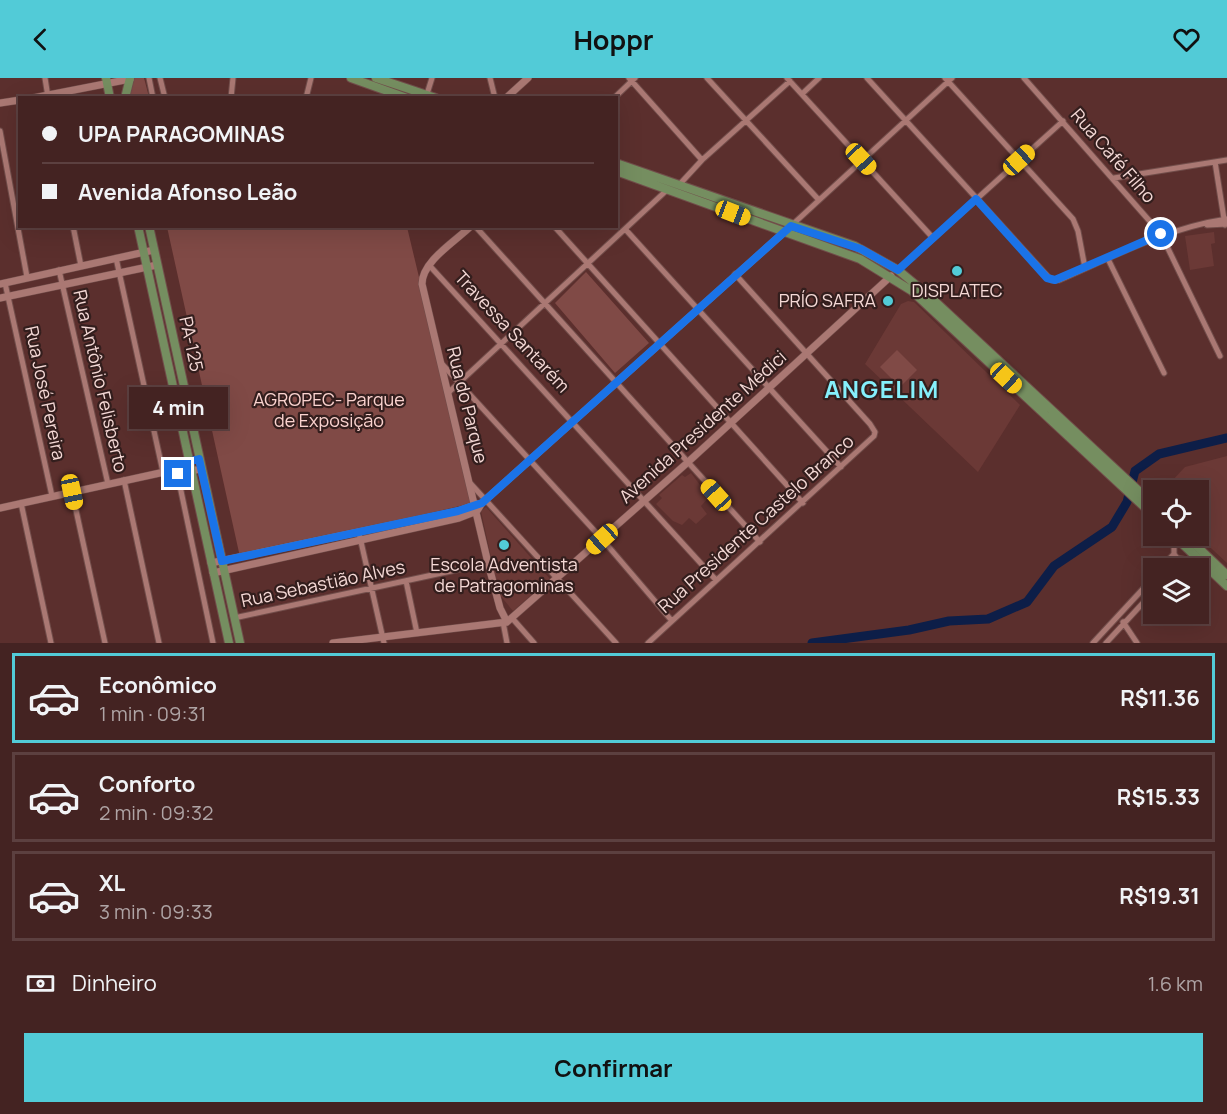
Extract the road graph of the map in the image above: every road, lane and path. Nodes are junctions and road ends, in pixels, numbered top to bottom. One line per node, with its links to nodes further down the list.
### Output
1 (45, 78): 21 (street)
2 (149, 78): 24 (street)
3 (160, 78): 25 (street)
4 (233, 78): 26 (street)
5 (311, 78): 27 (street)
6 (351, 78): 28 (main road)
7 (376, 78): 29 (main road)
8 (432, 78): 29 (street)
9 (490, 78): 30 (street)
10 (528, 78): 31 (street)
11 (707, 78): 37 (street)
12 (819, 78): 20 (street)
13 (867, 78): 35 (street)
14 (1024, 78): 36 (street, Rua Café Filho)
15 (130, 79): 19 (street); 23 (main road)
16 (632, 79): 32 (street); 40 (street)
17 (948, 79): 35 (street); 41 (street)
18 (789, 80): 20 (street); 37 (street)
19 (106, 81): 21 (street); 22 (main road)
20 (802, 94): 39 (street)
21 (48, 96)
22 (110, 96)
23 (126, 96)
24 (153, 96)
25 (164, 96)
26 (231, 96)
27 (306, 96)
28 (401, 96)
29 (431, 96)
30 (494, 96)
31 (508, 96)
32 (616, 96)
33 (18, 100): 34 (street)
34 (0, 103)
35 (904, 120): 39 (street); 52 (street)
36 (1063, 121): 41 (street); 46 (street, Rua Café Filho)
37 (746, 122): 40 (street); 51 (street)
38 (0, 131): 49 (street)
39 (861, 159): 51 (street); 66 (street)
40 (702, 160): 47 (street)
41 (1019, 160): 52 (street); 76 (street)
42 (1227, 160): 43 (street)
43 (1215, 162): 46 (street); 53 (street)
44 (618, 164): 47 (main road)
45 (618, 172): 50 (main road)
46 (1114, 178): 65 (street, Rua Café Filho)
47 (679, 185): 54 (main road)
48 (18, 187): 49 (street)
49 (11, 189): 55 (street)
50 (668, 189): 63 (street); 64 (main road)
51 (818, 199): 54 (street)
52 (976, 199): 66 (street); 76 (street)
53 (1226, 222): 65 (street)
54 (791, 226): 64 (street); 79 (main road)
55 (18, 228)
56 (18, 228): 81 (street)
57 (73, 228): 74 (street)
58 (138, 228): 68 (main road, PA-125)
59 (149, 228): 67 (main road, PA-125 / PA-125)
60 (471, 228): 73 (street)
61 (475, 228): 86 (street)
62 (556, 228): 71 (street)
63 (626, 230): 71 (street); 87 (street)
64 (784, 233): 79 (main road); 80 (street)
65 (1161, 234): 70 (street); 91 (street, Rua Café Filho)
66 (933, 238): 79 (street)
67 (154, 250): 68 (street); 72 (main road, PA-125 / PA-125)
68 (143, 252): 69 (street); 75 (main road, PA-125)
69 (116, 258): 74 (street); 78 (street)
70 (1108, 259): 76 (street); 95 (street)
71 (588, 264): 86 (street); 88 (street)
72 (158, 265): 75 (street); 92 (main road, PA-125 / PA-125)
73 (429, 265): 89 (street, Travessa Santarém); 94 (street, Rua do Parque)
74 (81, 266): 77 (street)
75 (146, 267): 78 (street); 93 (main road, PA-125)
76 (1085, 268)
77 (59, 270): 81 (street); 83 (street, Rua Antônio Felisberto)
78 (119, 272): 83 (street); 111 (street)
79 (894, 273): 90 (street, Avenida Presidente Médici); 119 (main road)
80 (735, 274): 87 (street); 90 (street)
81 (27, 277): 82 (street)
82 (2, 283): 84 (street, Rua José Pereira)
83 (62, 284): 84 (street); 115 (street, Rua Antônio Felisberto)
84 (9, 296): 85 (street); 118 (street, Rua José Pereira)
85 (0, 298)
86 (545, 303): 89 (street); 96 (street)
87 (697, 308): 88 (street); 98 (street)
88 (660, 342): 96 (street); 103 (street)
89 (501, 343): 97 (street); 102 (street, Travessa Santarém)
90 (806, 354): 98 (street, Avenida Presidente Médici); 109 (street, Rua Presidente Castelo Branco)
91 (1220, 356)
92 (177, 360): 93 (main road); 100 (main road, PA-125 / PA-125)
93 (167, 363): 101 (main road, PA-125)
94 (442, 364): 97 (street); 99 (street, Rua do Parque)
95 (1164, 373)
96 (616, 381): 102 (street); 107 (street)
97 (459, 382): 99 (street); 105 (street)
98 (770, 389): 103 (street, Avenida Presidente Médici); 109 (street)
99 (448, 392): 116 (street, Rua do Parque)
100 (190, 416): 101 (main road); 104 (main road, PA-125 / PA-125)
101 (180, 418): 106 (main road, PA-125)
102 (572, 421): 105 (street); 120 (street, Travessa Santarém)
103 (730, 422): 107 (street, Avenida Presidente Médici); 122 (street)
104 (199, 459): 106 (street); 110 (main road, PA-125 / PA-125)
105 (529, 460): 123 (street); 126 (street)
106 (189, 461): 108 (street); 112 (main road, PA-125)
107 (687, 463): 120 (street, Avenida Presidente Médici); 127 (street)
108 (176, 465): 111 (street); 113 (street)
109 (841, 467): 122 (street, Rua Presidente Castelo Branco)
110 (202, 468): 112 (street); 135 (main road, PA-125 / PA-125)
111 (166, 471): 113 (street); 114 (street)
112 (191, 471): 113 (street); 136 (main road, PA-125)
113 (178, 474): 159 (street)
114 (124, 480): 115 (street); 158 (street)
115 (108, 484): 117 (street)
116 (471, 484): 123 (street, Rua do Parque); 123 (street)
117 (72, 492): 118 (street); 157 (street)
118 (52, 496): 121 (street)
119 (1143, 500)
120 (645, 501): 126 (street, Avenida Presidente Médici); 143 (street, Travessa Santarém)
121 (21, 503): 124 (street); 156 (street)
122 (803, 503): 127 (street, Rua Presidente Castelo Branco)
123 (480, 504): 125 (street); 137 (street, Rua do Parque); 142 (street)
124 (0, 507)
125 (359, 536): 135 (street); 139 (street); 146 (street)
126 (602, 539): 142 (street, Avenida Presidente Médici); 152 (street)
127 (760, 542): 143 (street, Rua Presidente Castelo Branco)
128 (1174, 546): 131 (street)
129 (1185, 546): 134 (main road)
130 (1197, 546): 141 (main road)
131 (1174, 554): 132 (street); 133 (street)
132 (1170, 558)
133 (1178, 558)
134 (1198, 558)
135 (222, 561): 136 (street); 139 (main road, PA-125 / PA-125)
136 (211, 563): 140 (main road, PA-125)
137 (488, 563): 144 (street, Rua Sebastião Alves); 151 (street, Rua do Parque)
138 (1209, 569): 145 (main road)
139 (224, 571): 140 (street); 150 (main road, PA-125 / PA-125)
140 (213, 573): 160 (main road, PA-125)
141 (1227, 575)
142 (557, 579): 151 (street, Avenida Presidente Médici); 165 (street)
143 (716, 580): 152 (street, Rua Presidente Castelo Branco)
144 (406, 581): 146 (street, Rua Sebastião Alves); 154 (street)
145 (1227, 585)
146 (371, 588): 150 (street, Rua Sebastião Alves); 155 (street)
147 (1143, 588): 149 (street)
148 (1143, 603): 153 (street)
149 (1117, 617): 153 (street); 167 (street)
150 (234, 618): 161 (main road, PA-125 / PA-125)
151 (507, 621): 154 (street); 163 (street); 164 (street)
152 (672, 621): 166 (street, Rua Presidente Castelo Branco)
153 (1124, 623): 168 (street); 169 (street)
154 (417, 633): 155 (street)
155 (383, 640): 162 (street)
156 (51, 643)
157 (105, 643)
158 (159, 643)
159 (213, 643)
160 (229, 643)
161 (240, 643)
162 (333, 643)
163 (507, 643)
164 (534, 643)
165 (616, 643)
166 (648, 643)
167 (1093, 643)
168 (1106, 643)
169 (1137, 643)

